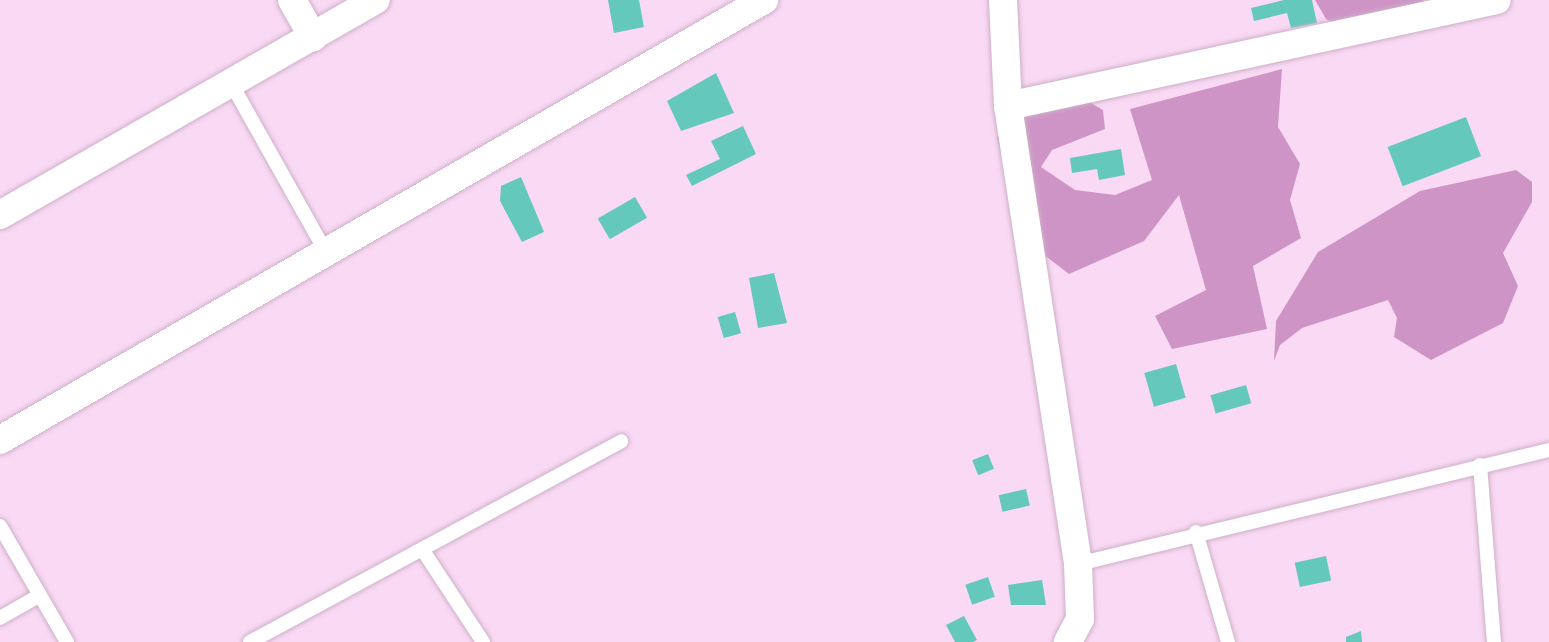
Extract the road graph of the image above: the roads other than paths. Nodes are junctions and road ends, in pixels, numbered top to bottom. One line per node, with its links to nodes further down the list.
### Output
1 (292, 0): 7 (street)
2 (376, 0): 7 (street)
3 (764, 0): 11 (street)
4 (1003, 0): 9 (street)
5 (1497, 0): 6 (street)
6 (1468, 4): 9 (street)
7 (313, 37): 8 (street)
8 (231, 83): 10 (street); 11 (lane)
9 (1008, 106): 19 (street)
10 (0, 215)
11 (326, 252): 12 (street)
12 (0, 440)
13 (621, 441): 18 (lane)
14 (1549, 450): 15 (lane)
15 (1480, 465): 17 (lane); 27 (lane)
16 (0, 526): 20 (lane)
17 (1196, 532): 19 (lane); 26 (lane)
18 (422, 549): 23 (lane); 24 (lane)
19 (1078, 564): 25 (street)
20 (40, 595): 21 (lane); 22 (lane)
21 (0, 618)
22 (67, 642)
23 (250, 642)
24 (483, 642)
25 (1068, 642)
26 (1228, 642)
27 (1494, 642)

